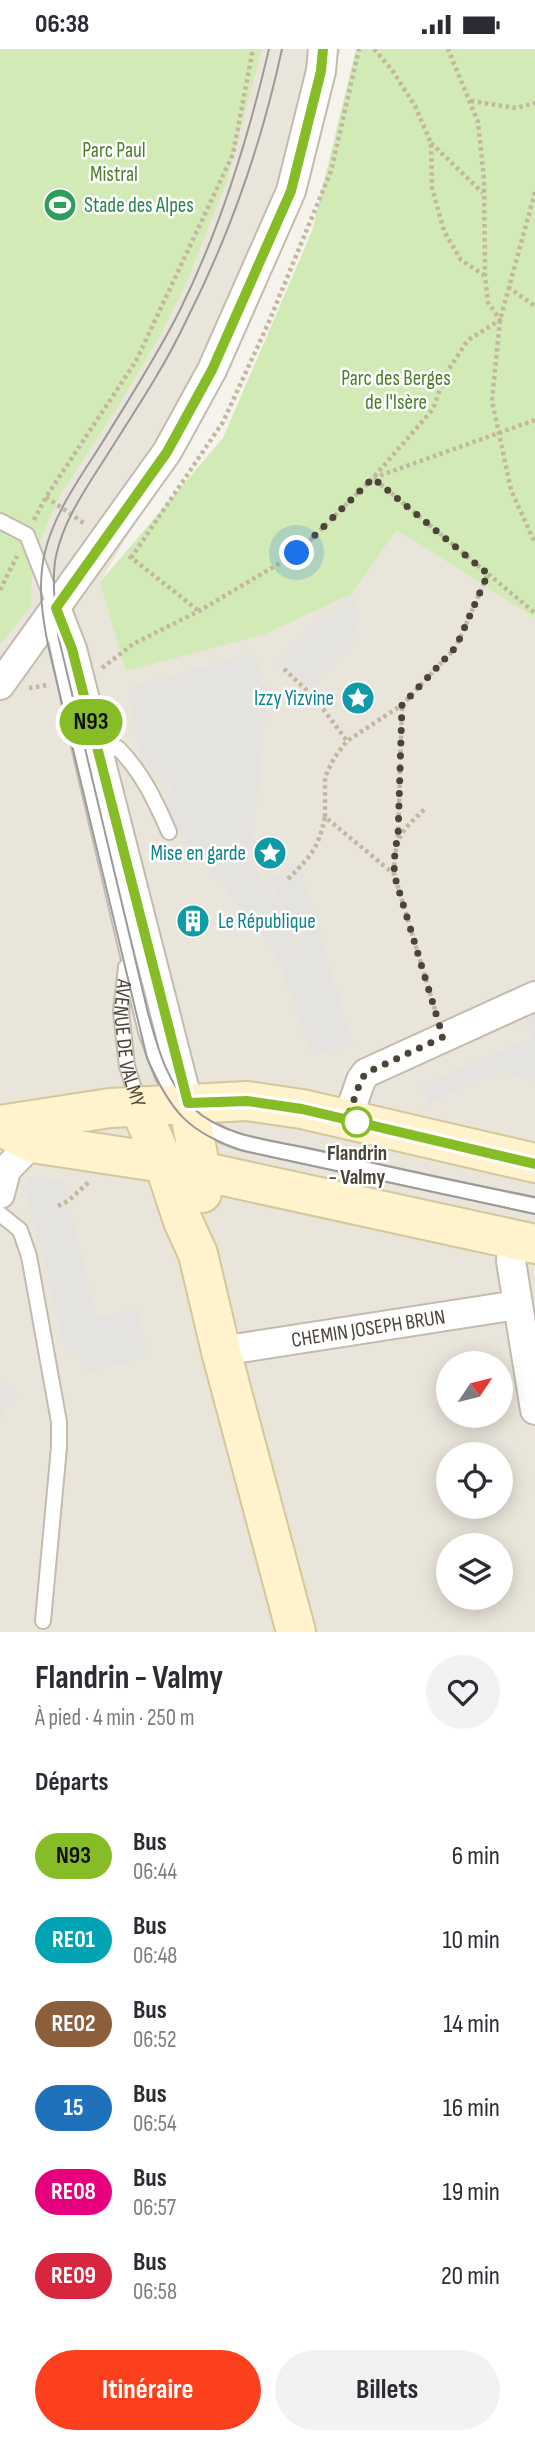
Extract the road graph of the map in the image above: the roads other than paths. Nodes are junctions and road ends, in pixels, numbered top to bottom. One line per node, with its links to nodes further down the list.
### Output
1 (323, 49): 3 (street)
2 (0, 521): 3 (lane)
3 (56, 608): 4 (street); 5 (street, AVENUE DE VALMY); 7 (lane)
4 (0, 685)
5 (98, 751): 6 (lane); 10 (street, AVENUE DE VALMY)
6 (169, 832)
7 (127, 955): 9 (lane, AVENUE DE VALMY); 10 (lane, AVENUE DE VALMY)
8 (534, 998): 11 (street)
9 (139, 1106): 10 (main road); 12 (main road); 13 (main road, AVENUE DE VALMY)
10 (187, 1107): 11 (main road); 15 (main road, AVENUE DE VALMY); 17 (lane)
11 (347, 1119): 14 (main road)
12 (11, 1131): 13 (main road); 16 (street)
13 (164, 1163): 15 (main road); 20 (main road, AVENUE DE VALMY)
14 (535, 1163)
15 (201, 1171): 19 (main road); 20 (main road, AVENUE DE VALMY)
16 (0, 1194)
17 (535, 1206)
18 (0, 1215): 24 (lane)
19 (524, 1241): 21 (street)
20 (198, 1254): 22 (main road, AVENUE DE VALMY)
21 (521, 1296): 22 (street, CHEMIN JOSEPH BRUN); 23 (street)
22 (221, 1351): 25 (main road, AVENUE DE VALMY)
23 (535, 1410)
24 (43, 1621)
25 (296, 1632)

